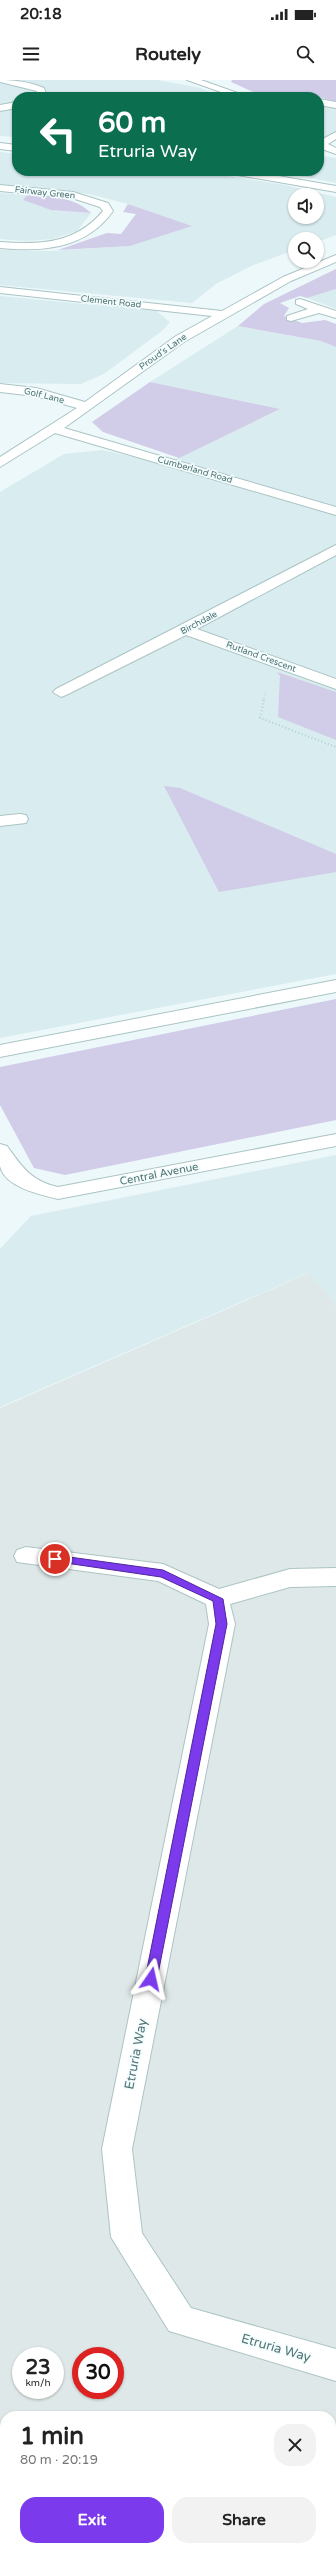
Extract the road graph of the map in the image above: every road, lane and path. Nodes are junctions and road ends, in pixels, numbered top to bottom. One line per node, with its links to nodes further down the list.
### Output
1 (1, 80): 4 (street)
2 (192, 80): 3 (street)
3 (211, 82): 5 (street)
4 (41, 92)
5 (233, 92)
6 (324, 103): 7 (street)
7 (336, 105)
8 (12, 106): 9 (street)
9 (0, 108)
10 (336, 136): 11 (street)
11 (324, 143)
12 (0, 146): 14 (street)
13 (324, 146): 15 (street)
14 (12, 147)
15 (336, 151)
16 (259, 176): 18 (street)
17 (0, 188): 19 (street, Fairway Green)
18 (336, 190)
19 (0, 245)
20 (336, 258): 24 (street, Proud's Lane)
21 (0, 290): 24 (street, Clement Road)
22 (300, 302): 23 (street)
23 (320, 309): 25 (street); 26 (street)
24 (221, 314): 28 (street, Proud's Lane)
25 (336, 315)
26 (291, 318)
27 (0, 388): 28 (street, Golf Lane)
28 (87, 407): 29 (street, Proud's Lane)
29 (55, 429): 30 (street, Proud's Lane); 31 (street, Cumberland Road)
30 (0, 463)
31 (336, 511)
32 (336, 549): 33 (street, Birchdale)
33 (185, 630): 34 (street, Rutland Crescent); 36 (street, Birchdale)
34 (271, 661): 35 (street, Rutland Crescent); 37 (path)
35 (336, 684)
36 (61, 692)
37 (336, 747)
38 (20, 819): 39 (street)
39 (0, 821)
40 (336, 986): 41 (street)
41 (0, 1052)
42 (336, 1140): 43 (street, Central Avenue)
43 (0, 1150)
44 (26, 1556): 46 (street)
45 (336, 1577): 46 (street)
46 (217, 1599): 47 (street, Etruria Way)
47 (336, 2365)

